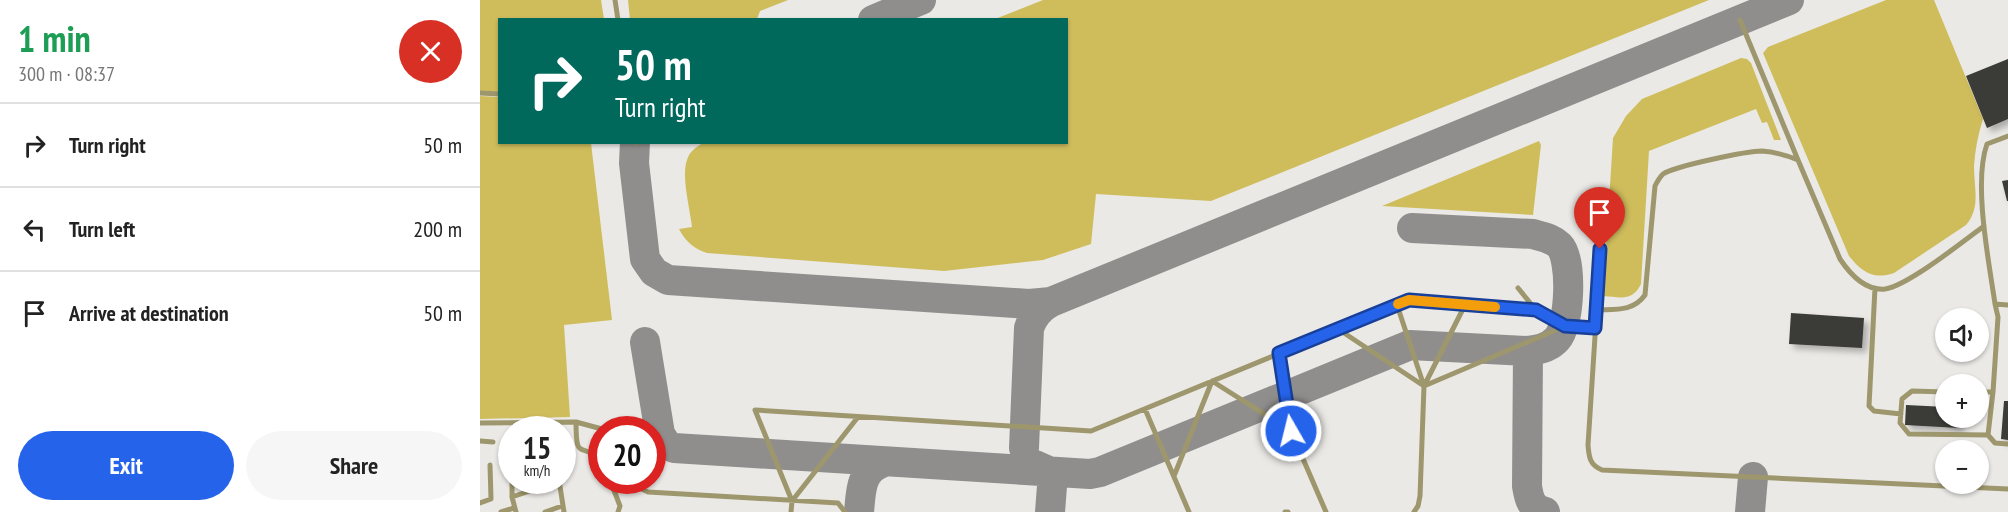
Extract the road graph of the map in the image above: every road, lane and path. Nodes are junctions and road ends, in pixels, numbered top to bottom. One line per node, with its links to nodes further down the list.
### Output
1 (615, 0): 2 (lane)
2 (618, 18)
3 (1740, 20): 7 (lane)
4 (480, 93): 5 (lane)
5 (498, 94)
6 (2008, 136): 8 (lane)
7 (1798, 160): 11 (lane); 17 (lane)
8 (1984, 226): 11 (lane); 12 (lane)
9 (1602, 228): 17 (lane)
10 (1518, 288): 16 (lane)
11 (1875, 288): 28 (lane)
12 (1995, 304): 13 (lane); 26 (lane)
13 (2008, 304)
14 (1397, 305): 15 (lane); 20 (lane); 23 (lane)
15 (1465, 305): 16 (lane); 23 (lane)
16 (1536, 310): 18 (lane)
17 (1596, 310): 19 (lane)
18 (1565, 326): 19 (lane); 23 (lane)
19 (1595, 328): 42 (lane)
20 (1338, 329): 21 (lane); 23 (lane)
21 (1279, 353): 22 (lane); 34 (lane)
22 (1212, 381): 27 (lane); 34 (lane); 41 (lane)
23 (1424, 386): 59 (lane)
24 (1935, 392): 28 (lane)
25 (1989, 392): 26 (lane)
26 (1993, 392): 35 (lane)
27 (1145, 409): 29 (lane); 41 (lane)
28 (1901, 414): 35 (lane)
29 (858, 417): 48 (lane); 48 (lane)
30 (576, 422): 33 (lane); 39 (lane)
31 (480, 423): 32 (lane)
32 (498, 423)
33 (588, 425)
34 (1291, 431): 58 (lane)
35 (1988, 435): 38 (lane)
36 (480, 441): 37 (lane)
37 (493, 442)
38 (2008, 444)
39 (588, 452)
40 (490, 465): 49 (lane)
41 (1174, 476): 57 (lane)
42 (2008, 489)
43 (666, 493): 48 (lane)
44 (521, 494): 47 (lane)
45 (561, 494): 50 (lane)
46 (615, 494): 54 (lane)
47 (512, 497): 51 (lane)
48 (792, 501): 55 (lane); 56 (lane)
49 (480, 503)
50 (563, 509): 53 (lane)
51 (515, 510): 52 (lane)
52 (501, 512)
53 (547, 512)
54 (618, 512)
55 (791, 512)
56 (845, 512)
57 (1189, 512)
58 (1326, 512)
59 (1414, 512)

